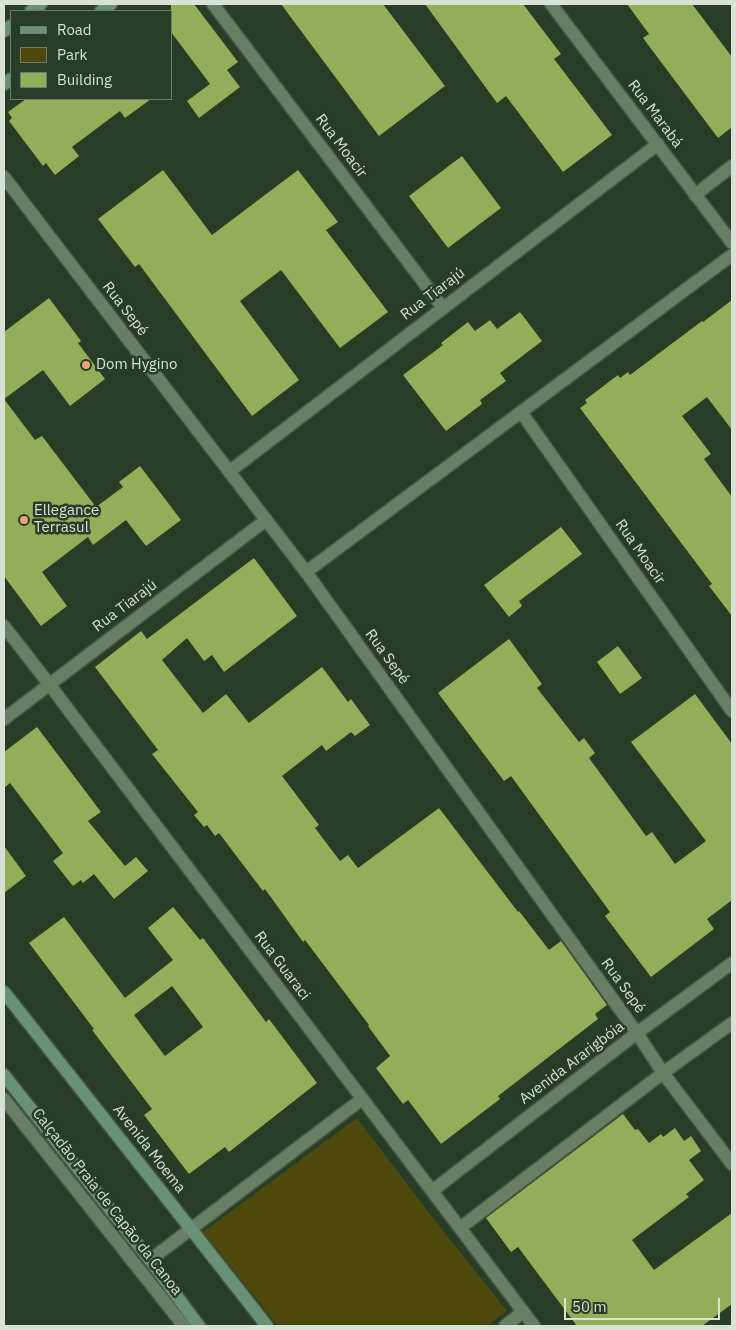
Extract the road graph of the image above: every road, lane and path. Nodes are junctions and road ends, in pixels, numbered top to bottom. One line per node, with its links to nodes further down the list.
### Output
1 (213, 4): 9 (street, Rua Moacir)
2 (551, 4): 3 (street, Rua Marabá)
3 (658, 144): 6 (street, Rua Marabá); 9 (street, Rua Tiarajú)
4 (732, 166): 6 (street)
5 (4, 177): 11 (street, Rua Sepé)
6 (695, 195): 7 (street, Rua Marabá)
7 (732, 243)
8 (732, 255): 10 (street)
9 (443, 308): 11 (street, Rua Tiarajú)
10 (521, 412): 13 (street); 16 (street, Rua Moacir)
11 (230, 471): 12 (street, Rua Sepé)
12 (266, 520): 13 (street, Rua Sepé); 15 (street, Rua Tiarajú)
13 (306, 572): 21 (street, Rua Sepé)
14 (4, 626): 15 (street, Rua Guaraci)
15 (49, 684): 17 (street, Rua Tiarajú); 25 (street, Rua Guaraci)
16 (732, 711)
17 (4, 719)
18 (732, 963): 21 (street, Avenida Ararigbóia)
19 (4, 992): 29 (main road, Avenida Moema)
20 (732, 1023): 22 (street)
21 (637, 1033): 22 (street, Rua Sepé); 27 (street, Avenida Ararigbóia)
22 (664, 1073): 26 (street, Rua Sepé); 28 (street)
23 (4, 1075): 30 (main road)
24 (4, 1099): 32 (street, Calçadão Praia de Capão da Canoa)
25 (362, 1099): 27 (street, Rua Guaraci); 29 (street)
26 (732, 1164)
27 (432, 1190): 28 (street, Rua Guaraci)
28 (460, 1228): 31 (street, Rua Guaraci)
29 (192, 1229): 30 (street); 34 (main road, Avenida Moema)
30 (150, 1260): 33 (main road)
31 (523, 1312): 35 (street); 36 (street, Rua Guaraci)
32 (184, 1326)
33 (199, 1326)
34 (267, 1326)
35 (505, 1326)
36 (534, 1326)

